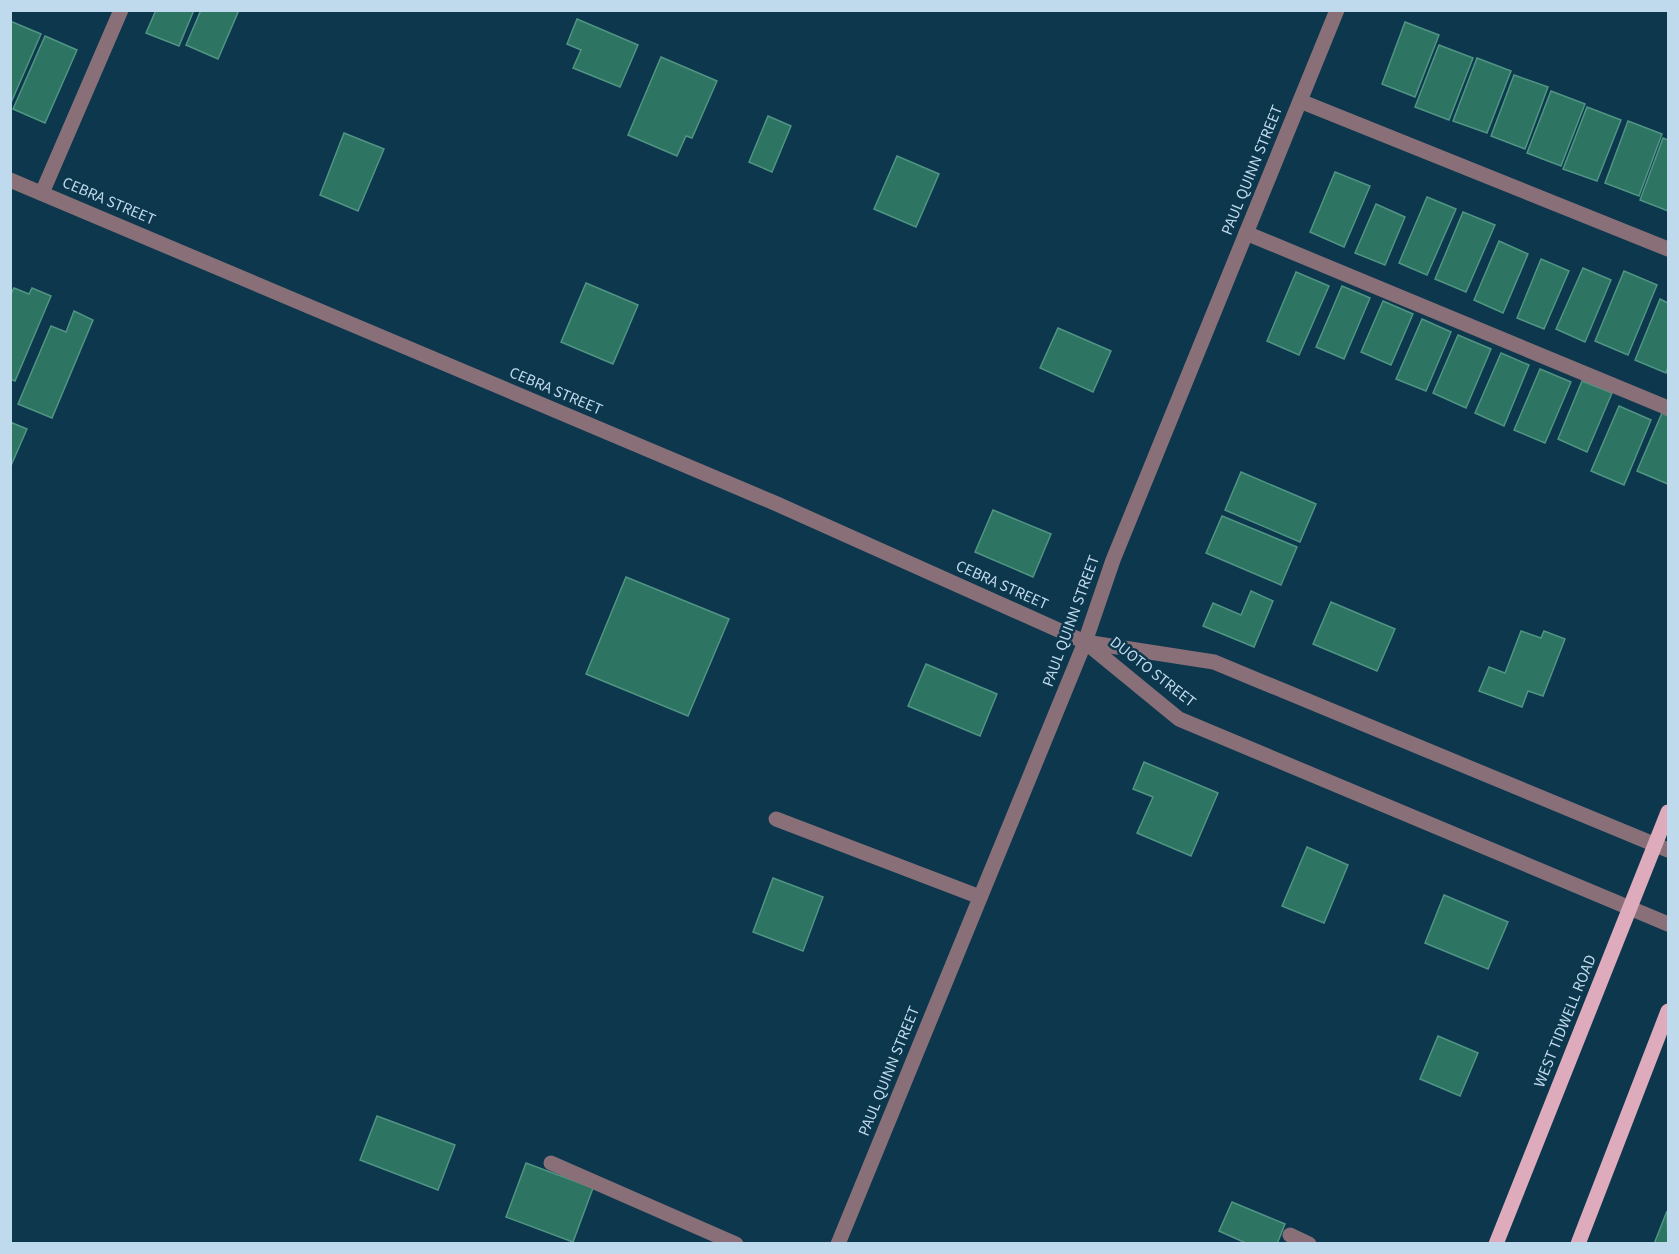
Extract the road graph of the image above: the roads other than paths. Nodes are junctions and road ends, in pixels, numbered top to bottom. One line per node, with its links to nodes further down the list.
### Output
1 (121, 10): 5 (street)
2 (1337, 10): 3 (street, PAUL QUINN STREET)
3 (1300, 101): 6 (street, PAUL QUINN STREET); 7 (street)
4 (10, 180): 5 (street, CEBRA STREET)
5 (42, 193): 9 (street, CEBRA STREET)
6 (1246, 233): 8 (street); 9 (street, PAUL QUINN STREET)
7 (1668, 249)
8 (1668, 408)
9 (1085, 642): 12 (street, DUOTO STREET); 13 (street, PAUL QUINN STREET); 14 (street, DUOTO STREET)
10 (1668, 812): 12 (main road, WEST TIDWELL ROAD)
11 (776, 819): 13 (street)
12 (1662, 848): 14 (main road, WEST TIDWELL ROAD)
13 (980, 897): 20 (street, PAUL QUINN STREET)
14 (1630, 908): 15 (street, DUOTO STREET); 22 (main road, WEST TIDWELL ROAD)
15 (1668, 924)
16 (1668, 1011): 23 (main road)
17 (551, 1163): 19 (street)
18 (1290, 1235): 21 (street)
19 (736, 1244)
20 (838, 1244)
21 (1309, 1244)
22 (1496, 1244)
23 (1578, 1244)

